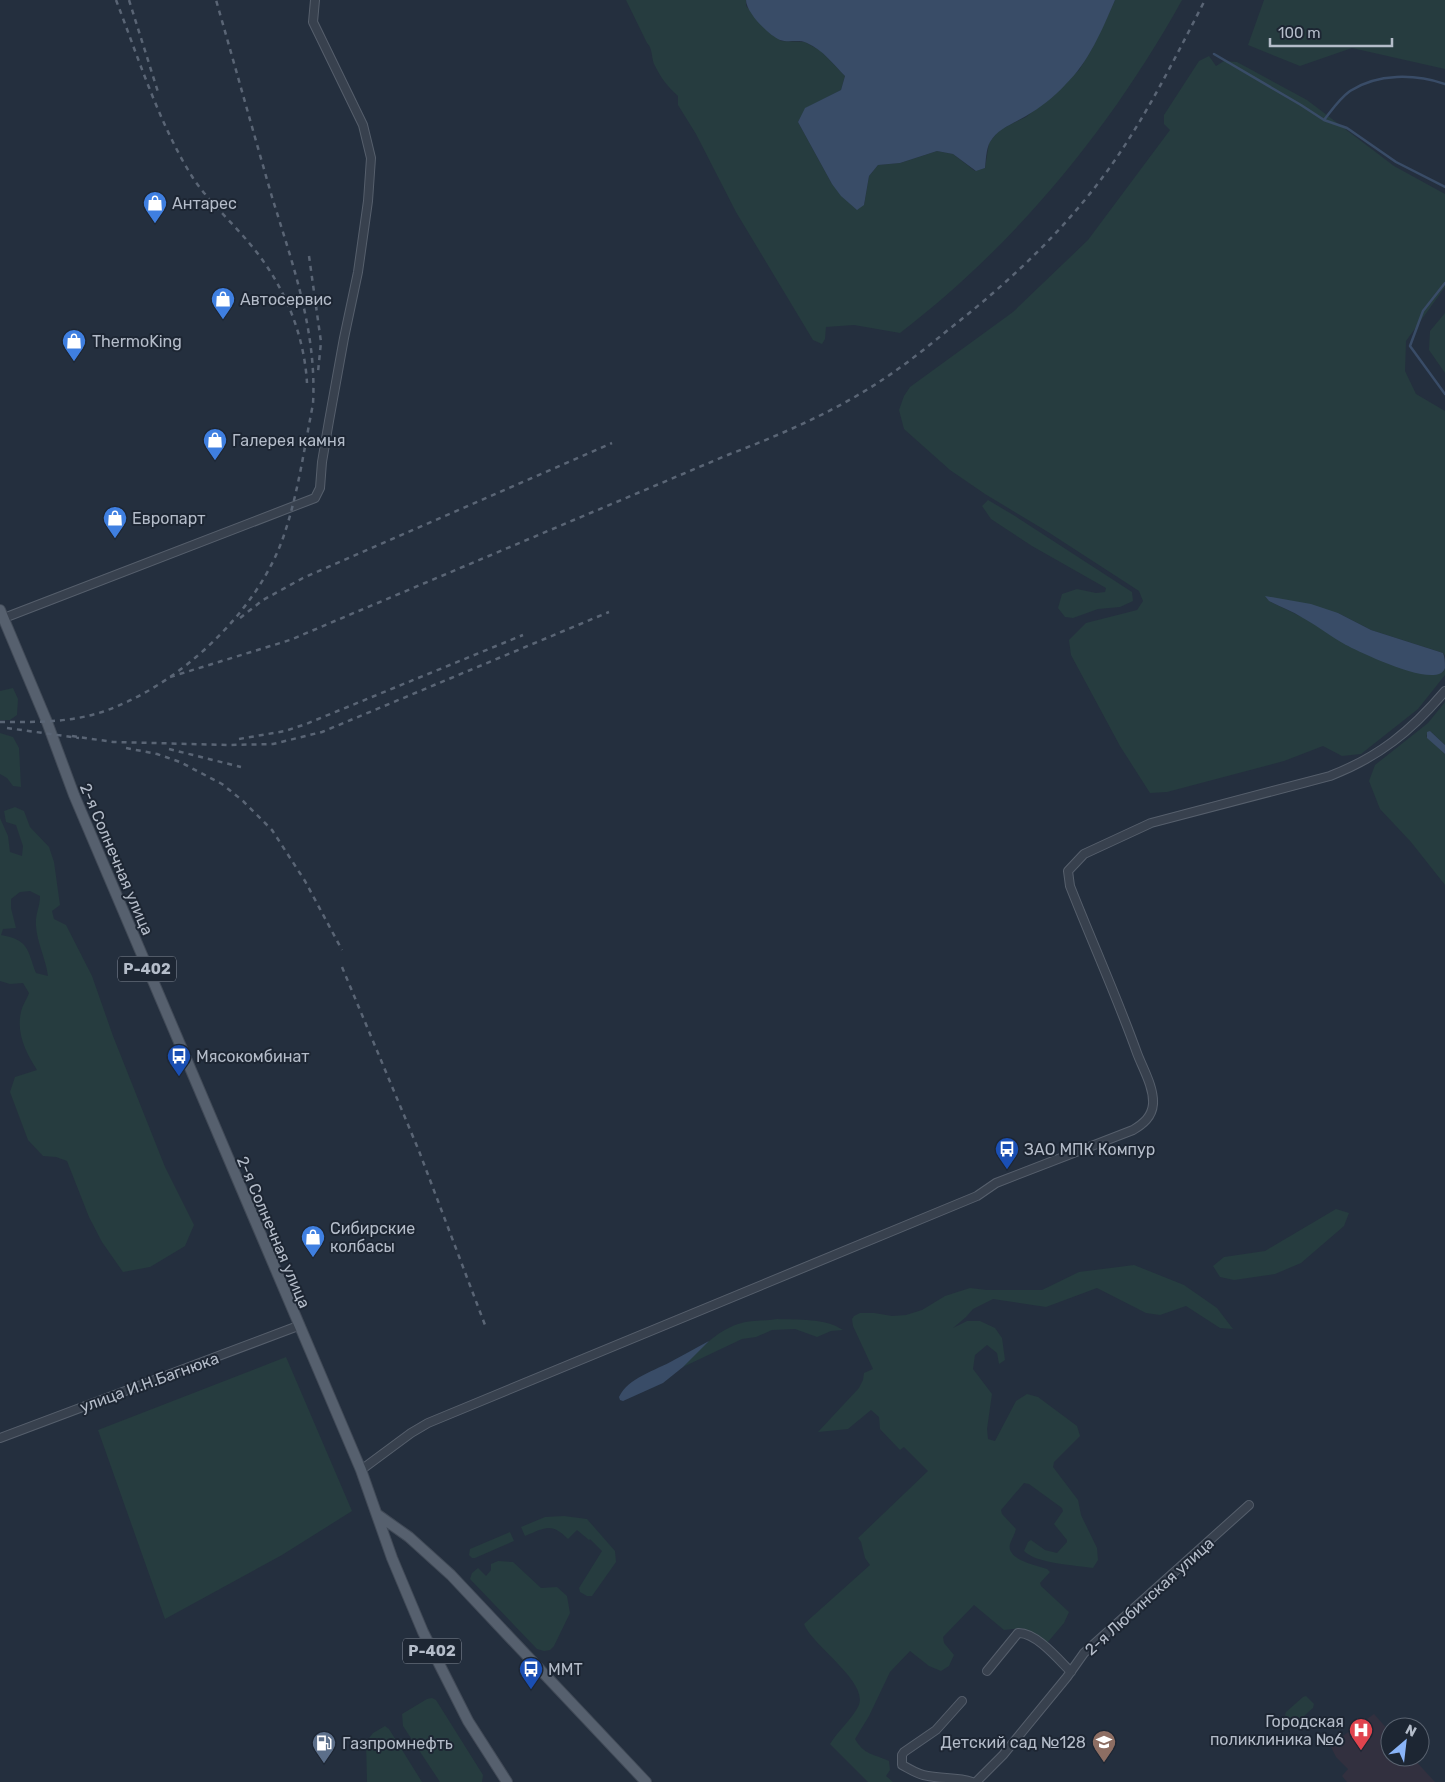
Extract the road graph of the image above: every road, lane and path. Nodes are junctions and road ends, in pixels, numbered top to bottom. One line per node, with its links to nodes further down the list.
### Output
1 (314, 0): 2 (street)
2 (2, 614): 4 (main road, 2-я Солнечная улица / Р-402)
3 (1445, 691): 6 (street)
4 (298, 1326): 5 (street, улица И.Н.Багнюка); 6 (main road, 2-я Солнечная улица / Р-402)
5 (0, 1438)
6 (360, 1470): 8 (main road, 2-я Солнечная улица / Р-402)
7 (1249, 1506): 10 (street, 2-я Любинская улица)
8 (378, 1516): 12 (main road, Р-402); 13 (main road)
9 (986, 1671): 10 (street)
10 (1071, 1672): 15 (street, 2-я Любинская улица)
11 (962, 1701): 14 (street)
12 (503, 1781)
13 (646, 1782)
14 (972, 1782)
15 (976, 1782)

